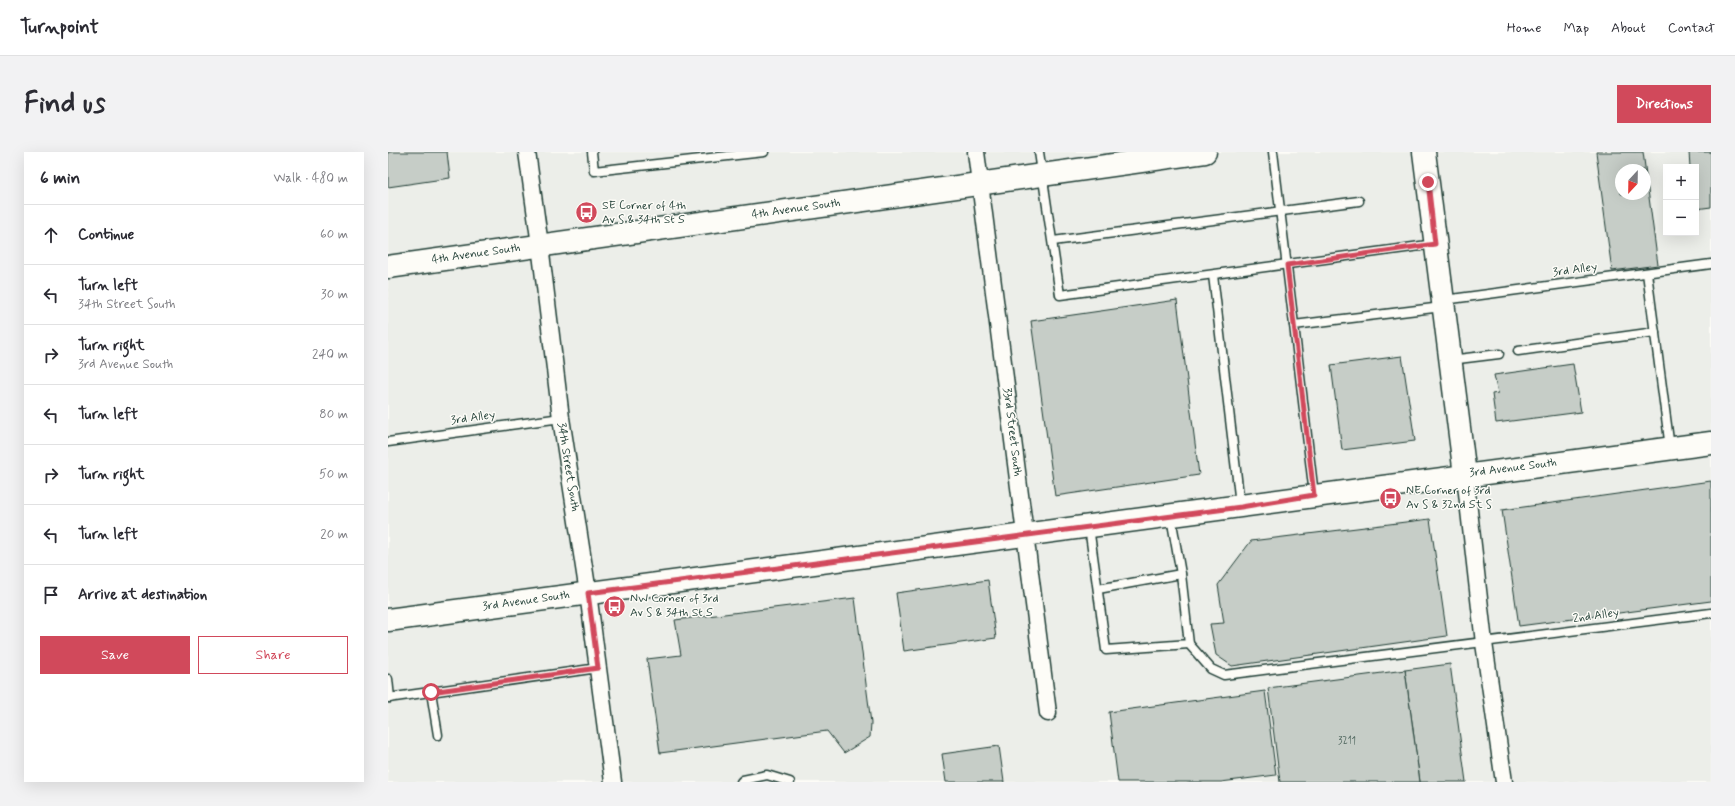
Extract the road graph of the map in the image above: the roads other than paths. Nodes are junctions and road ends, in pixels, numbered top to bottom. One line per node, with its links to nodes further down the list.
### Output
1 (527, 152): 15 (street, 34th Street South)
2 (592, 152): 3 (lane)
3 (764, 152)
4 (976, 152): 10 (street, 33rd Street South)
5 (1039, 152): 9 (lane)
6 (1205, 152): 9 (main road, 4th Avenue South)
7 (1274, 152): 12 (lane)
8 (1424, 152): 14 (main road)
9 (1042, 174): 10 (main road, 4th Avenue South); 13 (lane)
10 (980, 183): 15 (main road, 4th Avenue South); 36 (street, 33rd Street South)
11 (1359, 201): 12 (lane)
12 (1280, 211): 13 (lane); 17 (lane)
13 (1053, 241): 20 (lane)
14 (1435, 244): 17 (lane); 21 (main road)
15 (540, 245): 18 (main road, 4th Avenue South); 27 (street, 34th Street South)
16 (1711, 264): 19 (lane, 3rd Alley)
17 (1287, 265): 20 (lane); 22 (lane)
18 (388, 267)
19 (1647, 273): 21 (lane, 3rd Alley); 23 (lane)
20 (1212, 275): 33 (lane)
21 (1443, 304): 22 (lane, 3rd Alley); 26 (main road)
22 (1294, 325): 32 (lane)
23 (1655, 332): 24 (lane); 30 (lane)
24 (1518, 351)
25 (1499, 354): 26 (lane)
26 (1450, 360): 31 (main road)
27 (560, 418): 28 (lane, 3rd Alley); 39 (street, 34th Street South)
28 (388, 442)
29 (1711, 443): 30 (main road, 3rd Avenue South)
30 (1670, 448): 31 (main road, 3rd Avenue South)
31 (1465, 475): 32 (main road, 3rd Avenue South); 42 (street)
32 (1314, 495): 33 (main road, 3rd Avenue South)
33 (1241, 507): 34 (main road, 3rd Avenue South)
34 (1171, 516): 35 (main road, 3rd Avenue South); 37 (lane)
35 (1089, 526): 36 (main road, 3rd Avenue South); 38 (lane)
36 (1025, 534): 39 (main road, 3rd Avenue South); 48 (street, 33rd Street South)
37 (1181, 574): 38 (lane); 43 (lane)
38 (1098, 589): 43 (lane)
39 (588, 593): 41 (main road, 3rd Avenue South); 44 (street, 34th Street South)
40 (1711, 613): 42 (lane, 2nd Alley)
41 (388, 620)
42 (1484, 643): 43 (lane, 2nd Alley); 53 (street)
43 (1189, 644)
44 (598, 668): 46 (lane); 51 (street, 34th Street South)
45 (388, 679): 47 (lane)
46 (431, 692): 47 (lane); 49 (lane)
47 (389, 698)
48 (1048, 713)
49 (438, 734)
50 (742, 781): 52 (lane)
51 (613, 782)
52 (790, 782)
53 (1504, 782)

